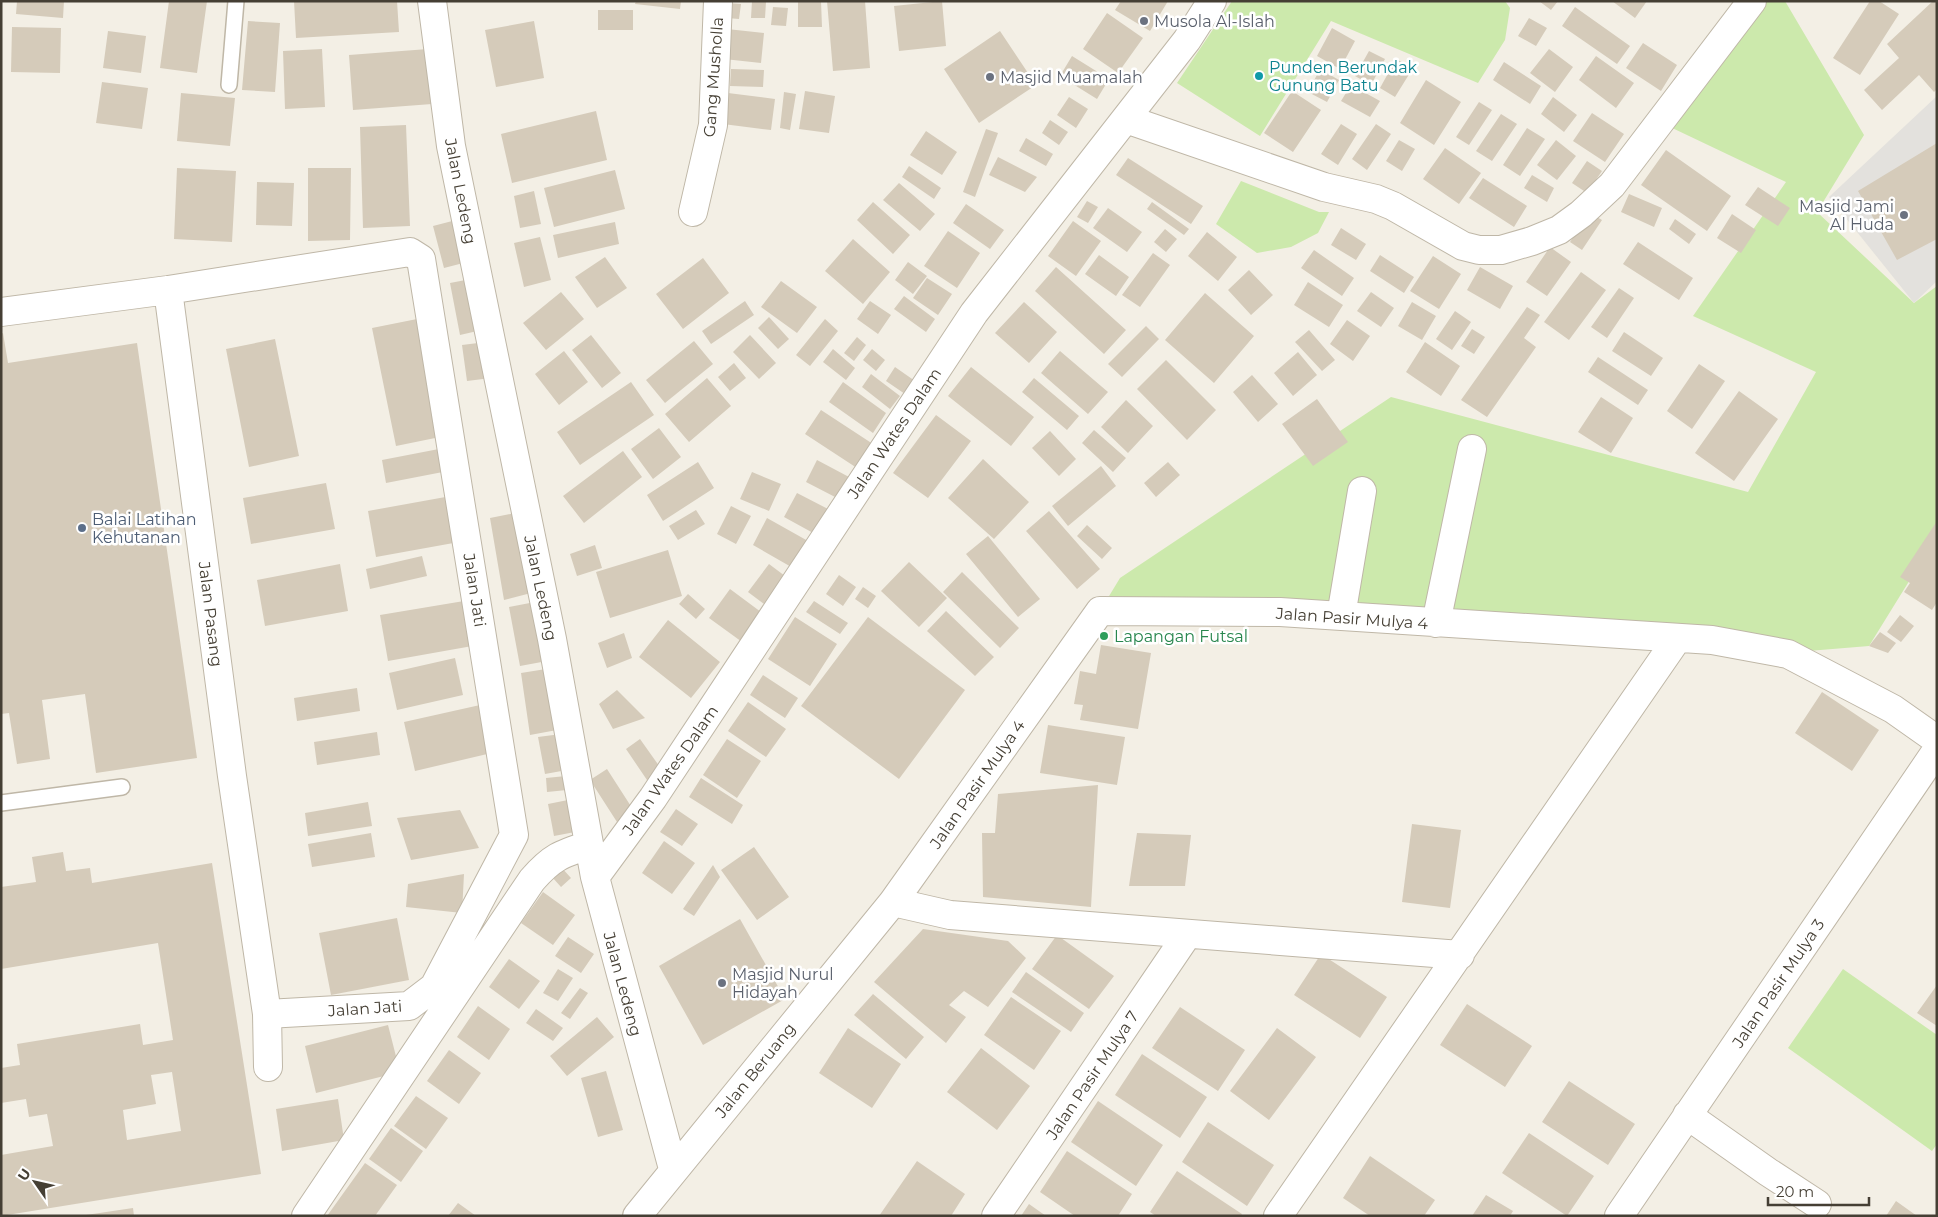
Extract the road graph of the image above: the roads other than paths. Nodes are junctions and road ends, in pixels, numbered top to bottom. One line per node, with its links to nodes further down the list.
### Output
1 (236, 1): 6 (lane)
2 (432, 1): 20 (street, Jalan Ledeng)
3 (718, 1): 8 (street, Gang Musholla)
4 (1212, 1): 7 (street, Jalan Wates Dalam)
5 (1752, 1): 7 (street)
6 (229, 85)
7 (1126, 118): 21 (street, Jalan Wates Dalam)
8 (694, 212)
9 (168, 290): 10 (street); 25 (street, Jalan Pasang); 25 (street, Jalan Jati)
10 (1, 312)
11 (1472, 449): 14 (street)
12 (1362, 491): 13 (street)
13 (1341, 616): 14 (street, Jalan Pasir Mulya 4); 22 (street, Jalan Pasir Mulya 4)
14 (1436, 623): 15 (street, Jalan Pasir Mulya 4)
15 (1677, 639): 16 (street, Jalan Pasir Mulya 4); 24 (street)
16 (1937, 740)
17 (1937, 750): 27 (street, Jalan Pasir Mulya 3)
18 (122, 787): 19 (lane)
19 (1, 802)
20 (590, 844): 21 (street, Jalan Ledeng); 30 (street)
21 (595, 877): 28 (street, Jalan Ledeng)
22 (893, 902): 23 (street); 28 (street, Jalan Beruang)
23 (1187, 935): 24 (street); 32 (street, Jalan Pasir Mulya 7)
24 (1460, 955): 33 (street)
25 (267, 1014): 26 (street, Jalan Pasang)
26 (268, 1067)
27 (1687, 1115): 29 (street); 34 (street, Jalan Pasir Mulya 3)
28 (673, 1169): 31 (street, Jalan Beruang)
29 (1817, 1204)
30 (306, 1216)
31 (637, 1216)
32 (996, 1216)
33 (1278, 1216)
34 (1619, 1216)

